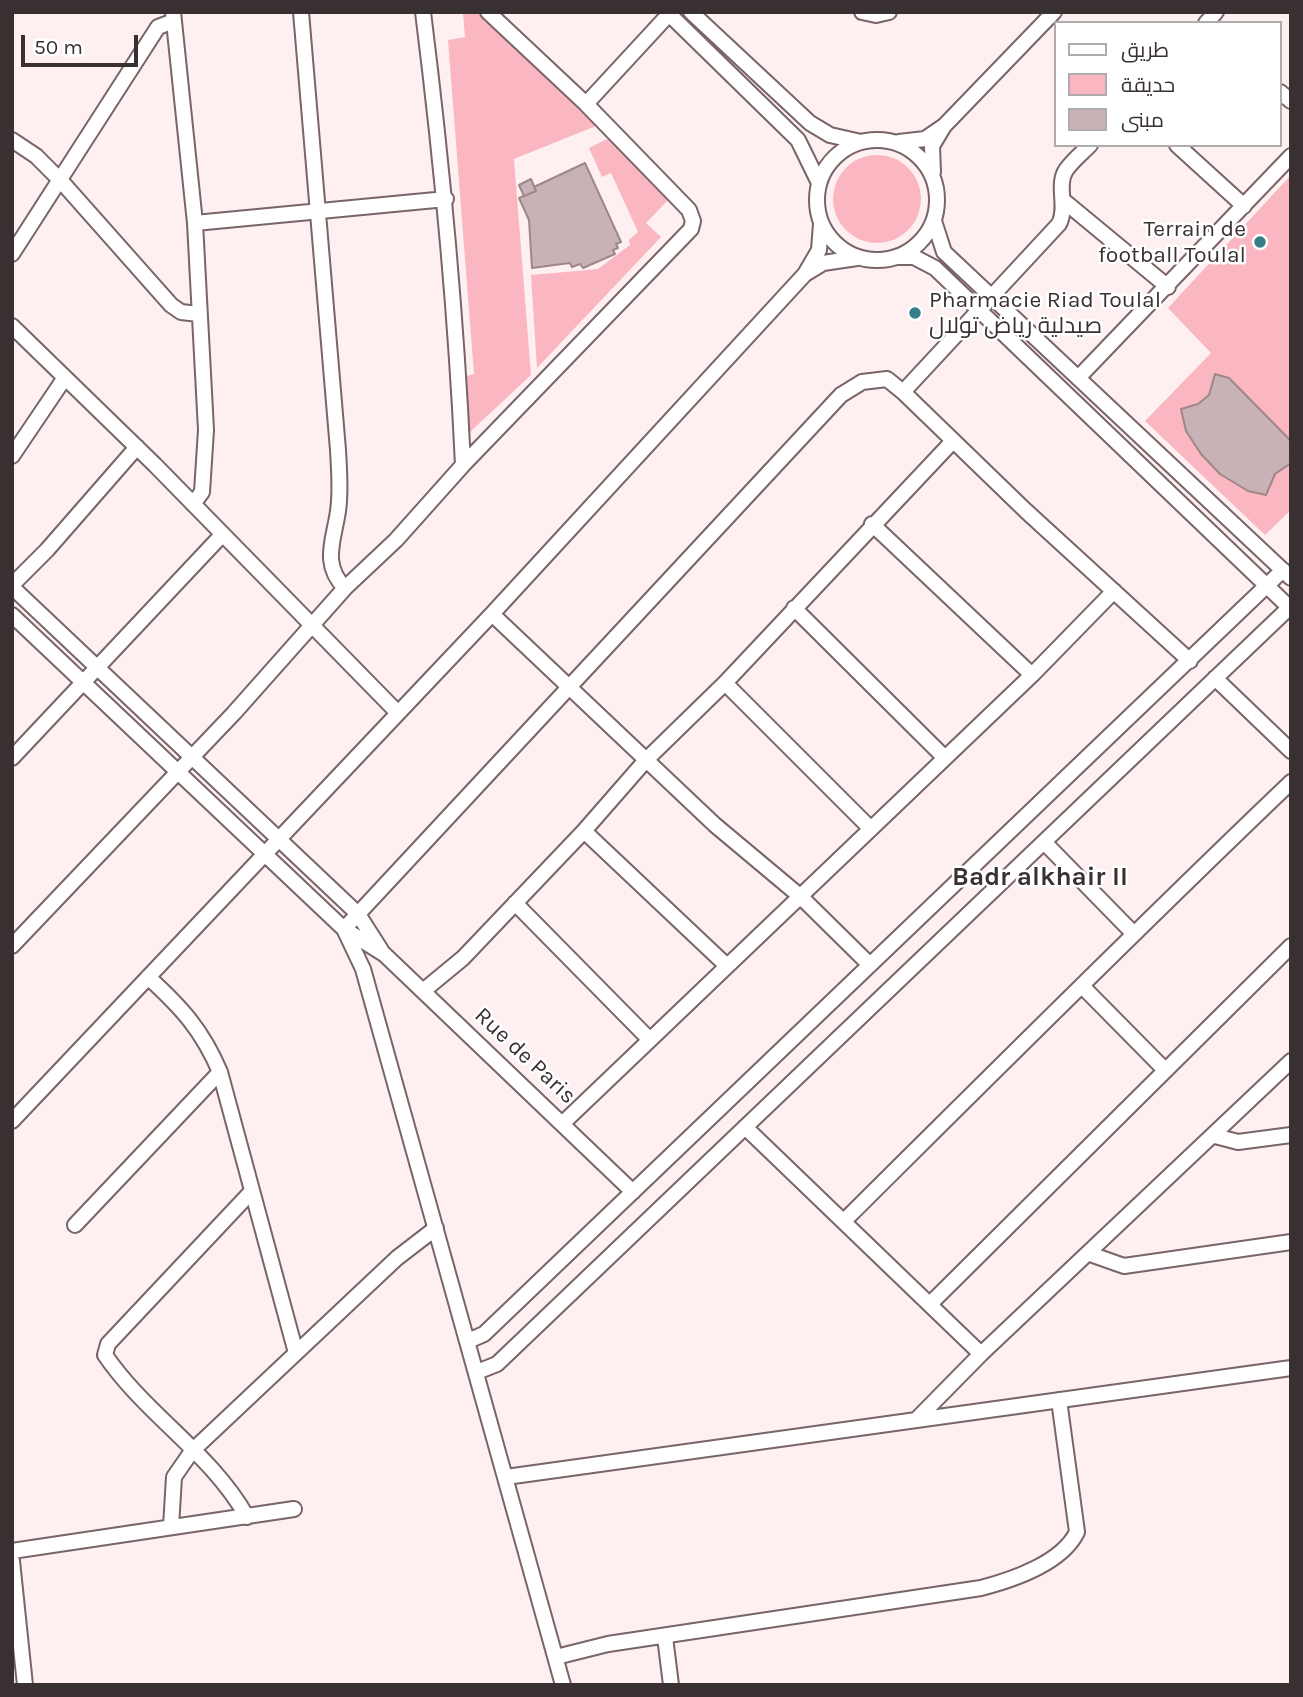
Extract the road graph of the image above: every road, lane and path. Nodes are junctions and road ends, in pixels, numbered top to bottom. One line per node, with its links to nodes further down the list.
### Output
1 (301, 12): 24 (street)
2 (423, 12): 21 (street)
3 (488, 12): 10 (street)
4 (691, 12): 14 (street)
5 (862, 12): 6 (street)
6 (889, 12)
7 (1054, 12): 11 (street)
8 (669, 13): 10 (street); 20 (street)
9 (174, 17): 19 (street); 26 (street)
10 (586, 104): 43 (street)
11 (944, 126): 13 (street); 18 (street)
12 (12, 140): 19 (street)
13 (892, 141): 14 (street); 18 (street)
14 (861, 142): 20 (street)
15 (1088, 147): 22 (street)
16 (1179, 147): 23 (street)
17 (1291, 156): 23 (street)
18 (934, 180): 25 (street)
19 (61, 181): 28 (street); 35 (street)
20 (819, 183): 27 (street)
21 (446, 199): 24 (street); 43 (street)
22 (1064, 201): 32 (street); 33 (street)
23 (1244, 206): 32 (street)
24 (317, 212): 26 (street); 50 (street)
25 (934, 221): 30 (street); 33 (street)
26 (195, 223): 35 (street)
27 (821, 223): 29 (street); 31 (street)
28 (12, 254)
29 (859, 257): 30 (street); 31 (street)
30 (898, 257): 34 (street)
31 (804, 274): 54 (street)
32 (1168, 286): 37 (street)
33 (991, 296): 34 (street); 37 (street)
34 (978, 309): 39 (street); 49 (street)
35 (199, 314): 44 (street)
36 (12, 326): 38 (street)
37 (1078, 378): 47 (street)
38 (65, 379): 41 (street); 42 (street)
39 (903, 392): 40 (street); 63 (street)
40 (953, 441): 45 (street); 51 (street)
41 (137, 447): 44 (street); 48 (street)
42 (12, 456)
43 (463, 465): 50 (street)
44 (193, 504): 46 (street)
45 (872, 524): 52 (street); 59 (street)
46 (221, 536): 56 (street); 58 (street)
47 (1287, 574): 49 (street)
48 (12, 586): 58 (street)
49 (1266, 586): 53 (street); 57 (street)
50 (345, 588): 56 (street)
51 (1114, 592): 57 (street); 59 (street)
52 (794, 608): 62 (street); 68 (street)
53 (1290, 608): 60 (street)
54 (492, 614): 63 (street); 64 (street)
55 (12, 615): 61 (street)
56 (311, 627): 64 (street); 66 (street)
57 (1190, 661): 85 (street)
58 (98, 668): 61 (street); 66 (street)
59 (1032, 676): 68 (street)
60 (1215, 678): 65 (street); 75 (street)
61 (84, 683): 67 (street); 70 (street)
62 (724, 683): 69 (street); 72 (street)
63 (570, 688): 69 (street); 79 (street)
64 (398, 713): 74 (street)
65 (1291, 751)
66 (192, 757): 70 (street); 74 (street)
67 (12, 758)
68 (945, 758): 72 (street)
69 (646, 760): 73 (street); 77 (street)
70 (178, 772): 76 (street); 82 (street)
71 (1291, 782): 81 (street)
72 (871, 829): 77 (street)
73 (584, 831): 78 (street); 86 (street)
74 (278, 838): 76 (street); 79 (street)
75 (1044, 842): 81 (street); 96 (street)
76 (264, 853): 80 (street); 87 (street)
77 (800, 897): 85 (street); 86 (street)
78 (515, 903): 89 (street); 90 (street)
79 (358, 914): 80 (street); 84 (street)
80 (344, 929): 84 (street); 103 (street)
81 (1133, 933): 88 (street)
82 (12, 946)
83 (1291, 946): 92 (street)
84 (384, 954): 89 (street, Rue de Paris)
85 (870, 965): 100 (street)
86 (727, 966): 90 (street)
87 (148, 977): 93 (street); 94 (street)
88 (1083, 987): 92 (street); 101 (street)
89 (423, 992): 95 (street, Rue de Paris)
90 (650, 1040): 95 (street)
91 (1291, 1062): 98 (street)
92 (1164, 1069): 106 (street)
93 (220, 1072): 99 (street); 102 (street)
94 (12, 1121)
95 (563, 1123): 100 (street, Rue de Paris)
96 (745, 1127): 101 (street); 111 (street)
97 (1291, 1135): 98 (street)
98 (1215, 1136): 105 (street)
99 (252, 1191): 108 (street); 114 (street)
100 (633, 1192): 107 (street)
101 (844, 1221): 106 (street)
102 (75, 1225)
103 (436, 1228): 107 (street); 108 (street)
104 (1291, 1242): 105 (street)
105 (1090, 1254): 109 (street)
106 (930, 1304): 109 (street)
107 (468, 1341): 111 (street)
108 (296, 1353): 114 (street)
109 (981, 1354): 113 (street)
110 (1291, 1368): 112 (street)
111 (477, 1372): 115 (street)
112 (1059, 1400): 113 (street); 121 (street)
113 (916, 1420): 115 (street)
114 (192, 1451): 117 (street); 118 (street)
115 (506, 1478): 122 (street)
116 (294, 1509): 117 (street)
117 (247, 1517): 118 (street)
118 (171, 1527): 119 (street)
119 (12, 1550)
120 (12, 1561): 123 (street)
121 (665, 1637): 122 (street); 125 (street)
122 (556, 1657): 124 (street)
123 (25, 1685)
124 (563, 1685)
125 (671, 1685)

